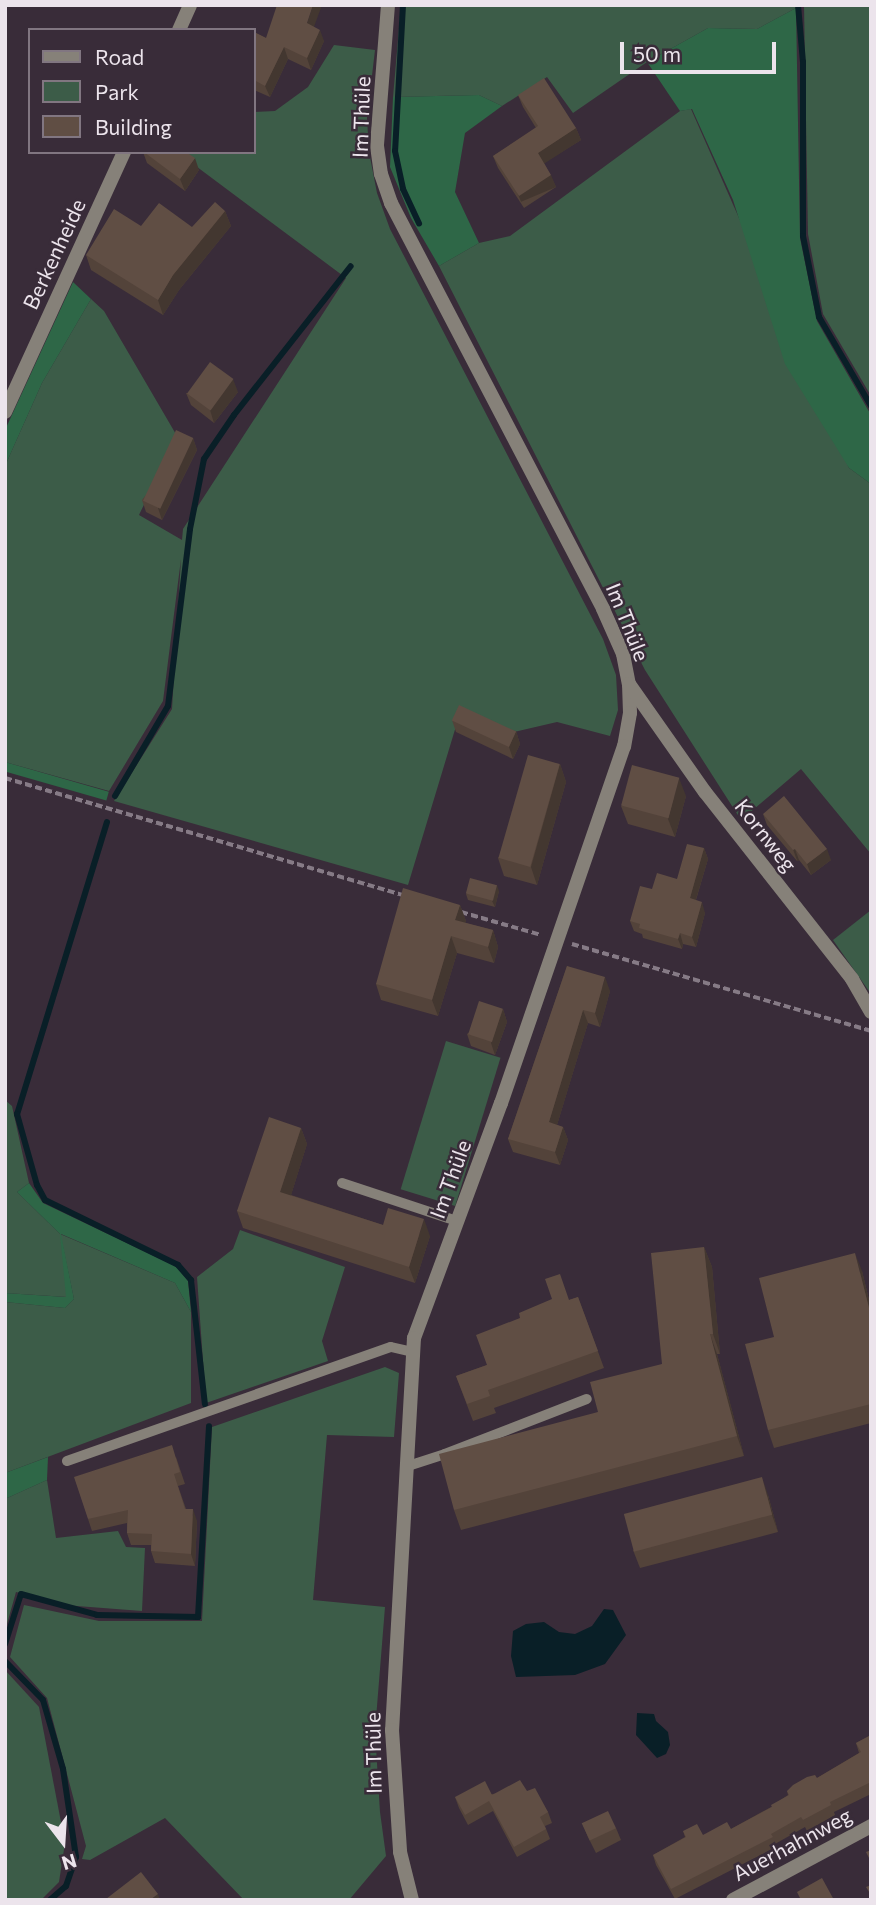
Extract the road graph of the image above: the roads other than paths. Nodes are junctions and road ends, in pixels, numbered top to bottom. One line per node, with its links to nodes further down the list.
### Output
1 (190, 5): 3 (street)
2 (388, 5): 6 (street, Im Thüle)
3 (180, 28)
4 (123, 154): 5 (street, Berkenheide)
5 (5, 412)
6 (629, 684): 7 (street, Kornweg); 9 (street, Im Thüle)
7 (871, 1012)
8 (342, 1183): 9 (lane)
9 (457, 1221): 10 (street, Im Thüle)
10 (413, 1352): 12 (lane); 13 (street, Im Thüle)
11 (587, 1399): 13 (lane)
12 (67, 1461)
13 (408, 1466): 15 (street, Im Thüle)
14 (871, 1826): 16 (street, Auerhahnweg)
15 (412, 1900)
16 (733, 1900)

